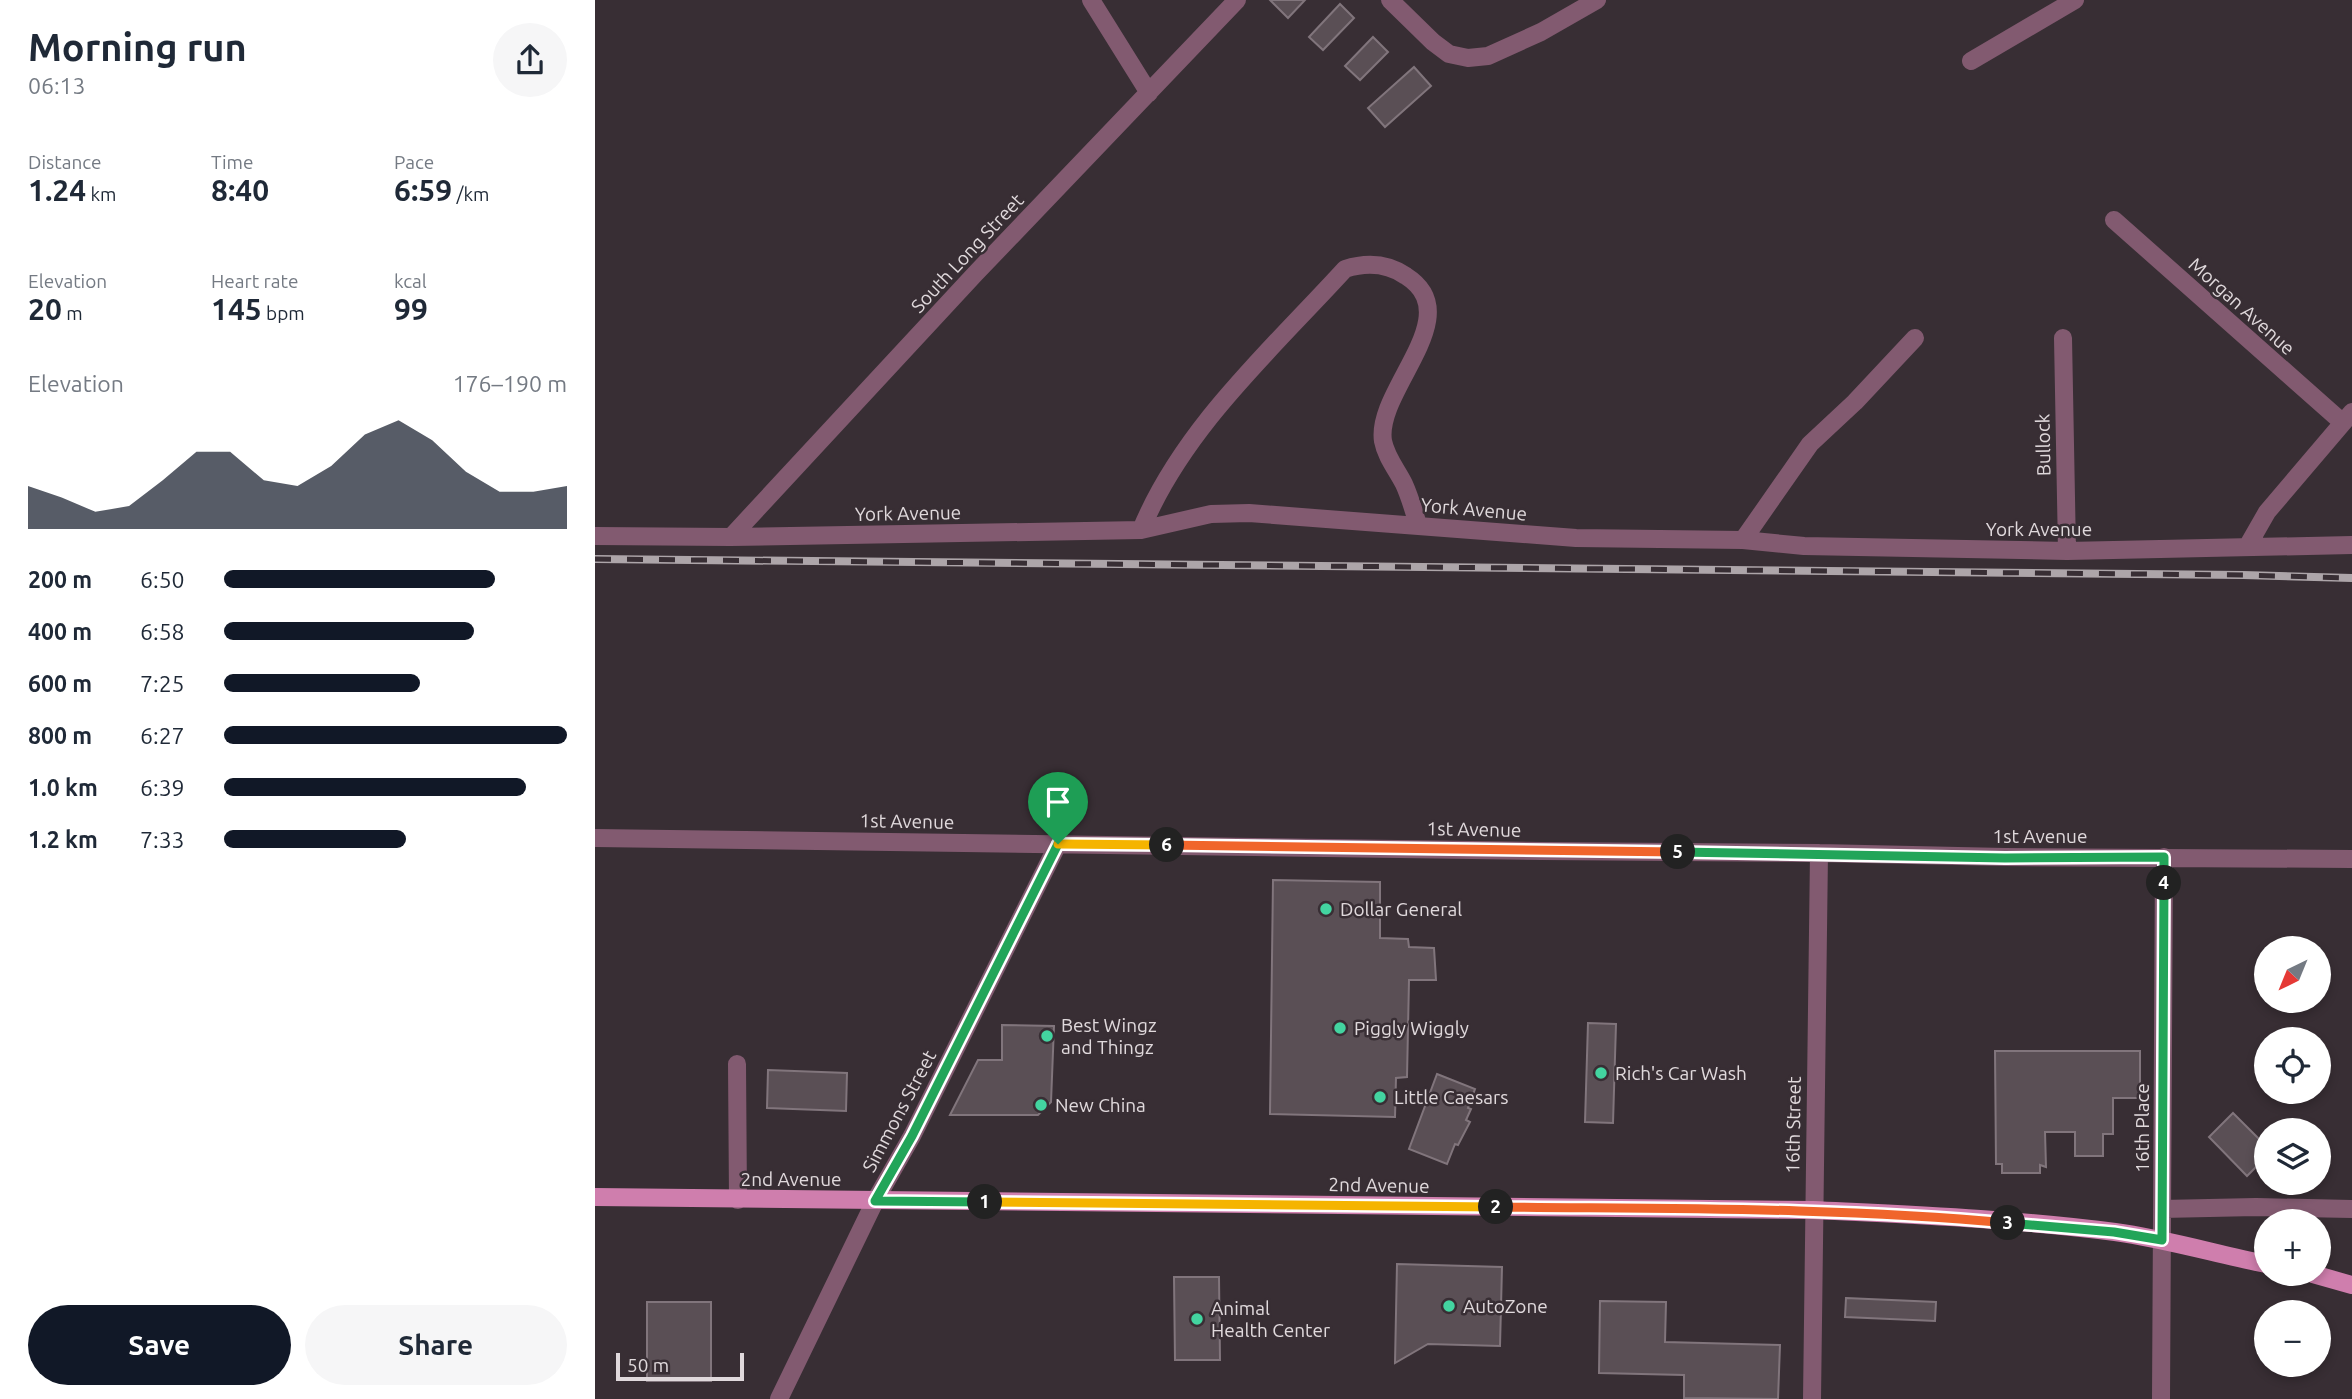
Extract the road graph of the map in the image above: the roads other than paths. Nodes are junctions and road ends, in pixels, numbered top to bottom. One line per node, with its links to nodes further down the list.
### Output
1 (1091, 0): 7 (street)
2 (1237, 0): 7 (street, South Long Street)
3 (1390, 0): 4 (street)
4 (1597, 0)
5 (2075, 0): 6 (street)
6 (1971, 61)
7 (1149, 93): 15 (street, South Long Street)
8 (2114, 220): 11 (street, Morgan Avenue)
9 (1915, 338): 16 (street)
10 (2063, 338): 19 (street, Bullock)
11 (2347, 417): 18 (street)
12 (1417, 525): 13 (street, York Avenue); 13 (street); 16 (street, York Avenue)
13 (1141, 530): 15 (street, York Avenue)
14 (595, 536): 15 (street, York Avenue)
15 (731, 537)
16 (1743, 540): 19 (street, York Avenue)
17 (2352, 545): 18 (street, York Avenue)
18 (2247, 547): 19 (street, York Avenue)
19 (2067, 551)
20 (595, 838): 21 (street, 1st Avenue)
21 (1058, 844): 22 (street, 1st Avenue); 28 (street, Simmons Street)
22 (1819, 853): 23 (street, 1st Avenue); 31 (street, 16th Street)
23 (2164, 857): 24 (street, 1st Avenue); 29 (street, 16th Place)
24 (2352, 859)
25 (737, 1064): 27 (street)
26 (595, 1197): 27 (main road, 2nd Avenue)
27 (738, 1200): 28 (main road, 2nd Avenue)
28 (875, 1201): 31 (main road, 2nd Avenue); 36 (street, Simmons Street)
29 (2162, 1209): 30 (street); 32 (street, 16th Place)
30 (2352, 1209)
31 (1812, 1210): 32 (main road, 2nd Avenue); 37 (street, 16th Street)
32 (2162, 1240): 33 (main road, 2nd Avenue); 38 (street, 16th Place)
33 (2254, 1261)
34 (2331, 1279): 35 (main road)
35 (2352, 1284)
36 (779, 1399)
37 (1812, 1399)
38 (2161, 1399)

